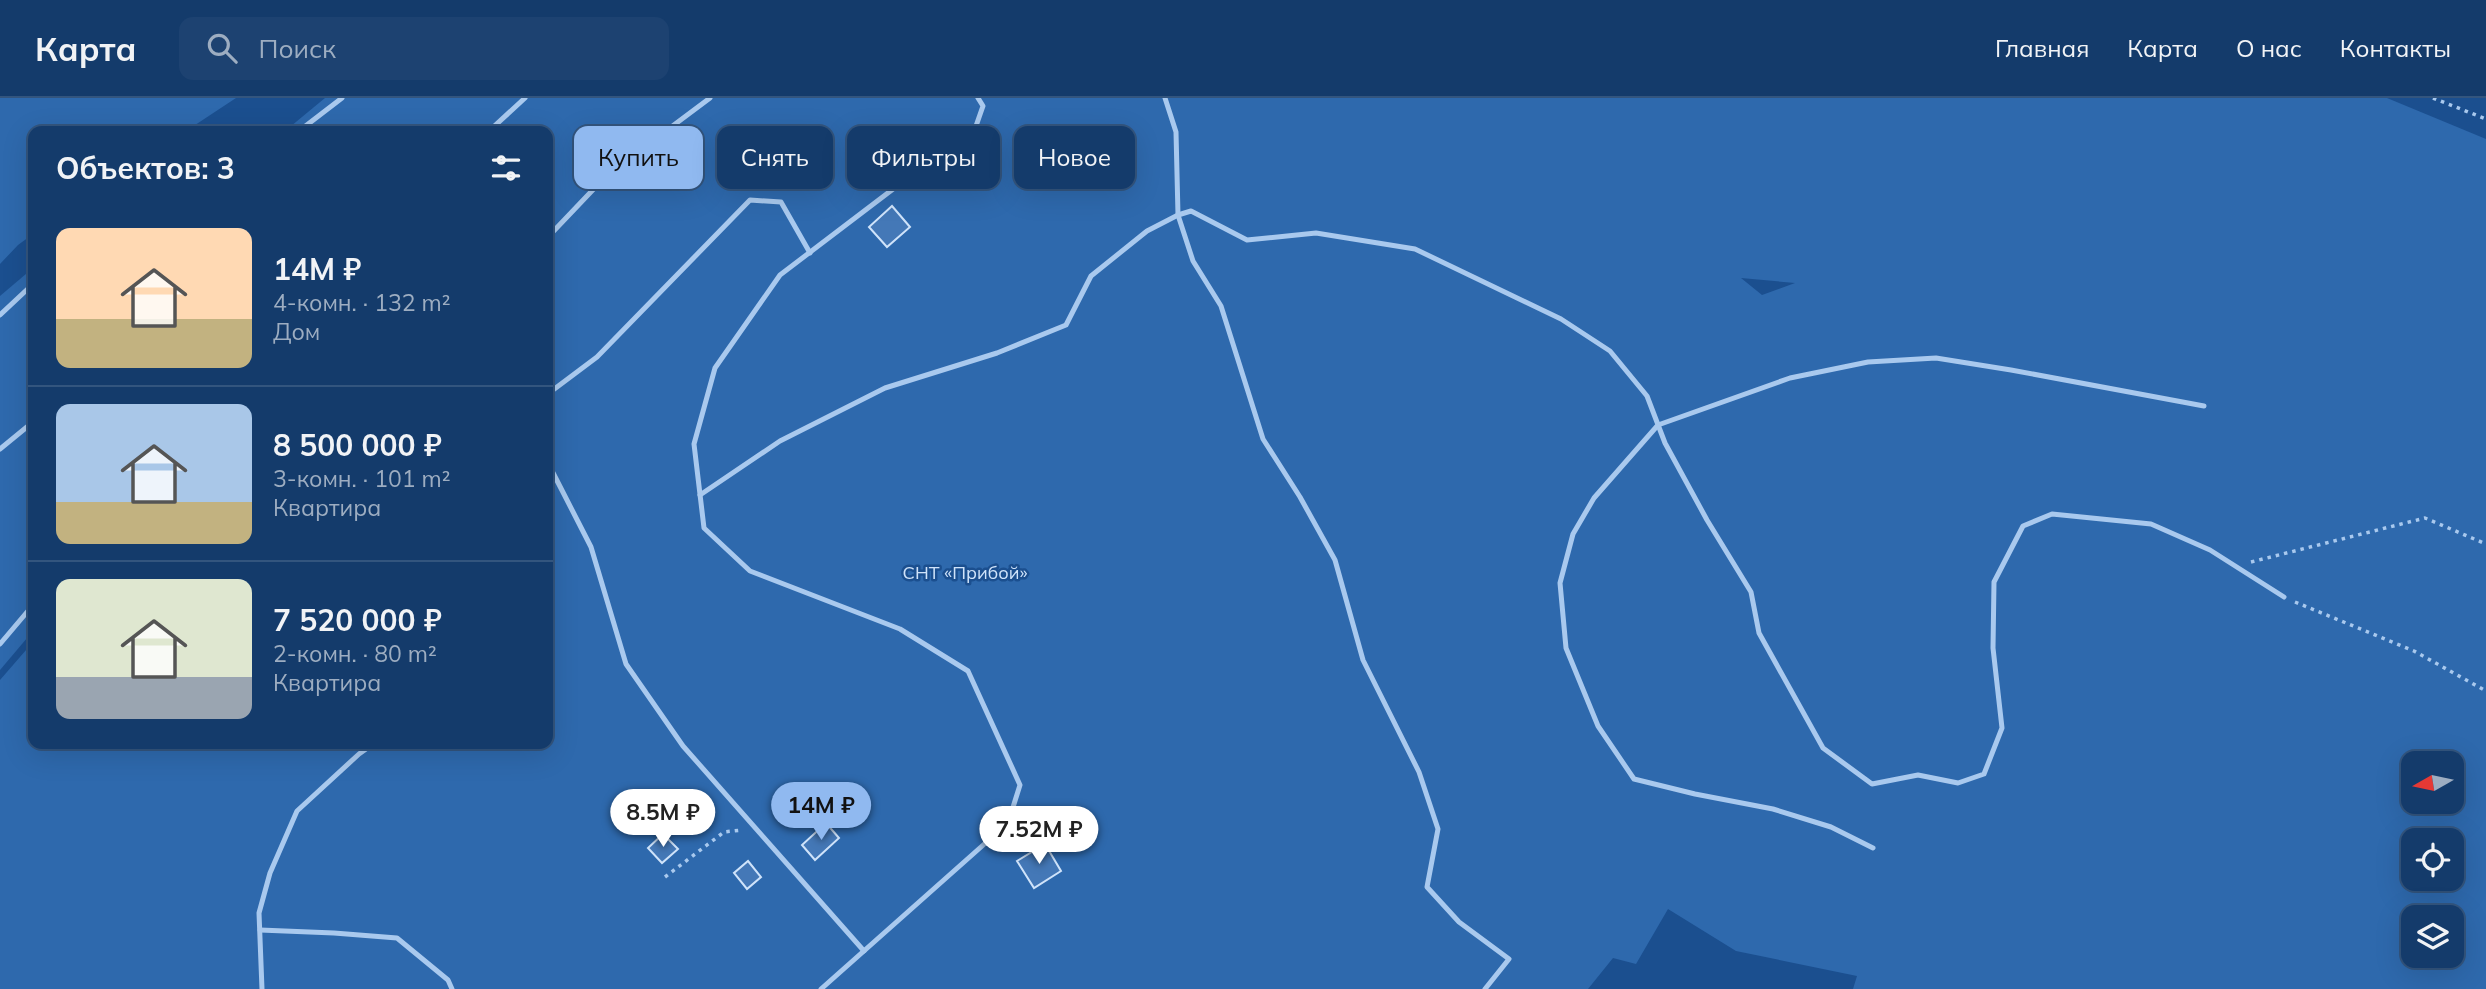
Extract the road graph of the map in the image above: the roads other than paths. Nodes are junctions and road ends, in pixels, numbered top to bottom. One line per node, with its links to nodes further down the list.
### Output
1 (342, 98): 6 (lane)
2 (525, 98): 7 (lane)
3 (710, 98): 9 (lane)
4 (978, 98): 10 (lane)
5 (1165, 98): 8 (lane)
6 (306, 126)
7 (494, 126)
8 (1178, 215): 15 (lane); 19 (lane); 30 (lane)
9 (553, 232)
10 (810, 253): 13 (lane); 19 (lane)
11 (28, 289): 12 (lane)
12 (0, 315)
13 (553, 390)
14 (2204, 406): 15 (lane)
15 (1658, 425): 20 (lane); 24 (lane)
16 (28, 426): 17 (lane)
17 (0, 449)
18 (553, 473): 26 (lane)
19 (700, 495): 26 (lane)
20 (2284, 597)
21 (28, 611): 22 (lane)
22 (0, 644)
23 (366, 749): 25 (lane)
24 (1873, 848)
25 (260, 930): 27 (lane); 28 (lane)
26 (864, 951): 29 (lane)
27 (262, 989)
28 (452, 989)
29 (821, 989)
30 (1485, 989)

